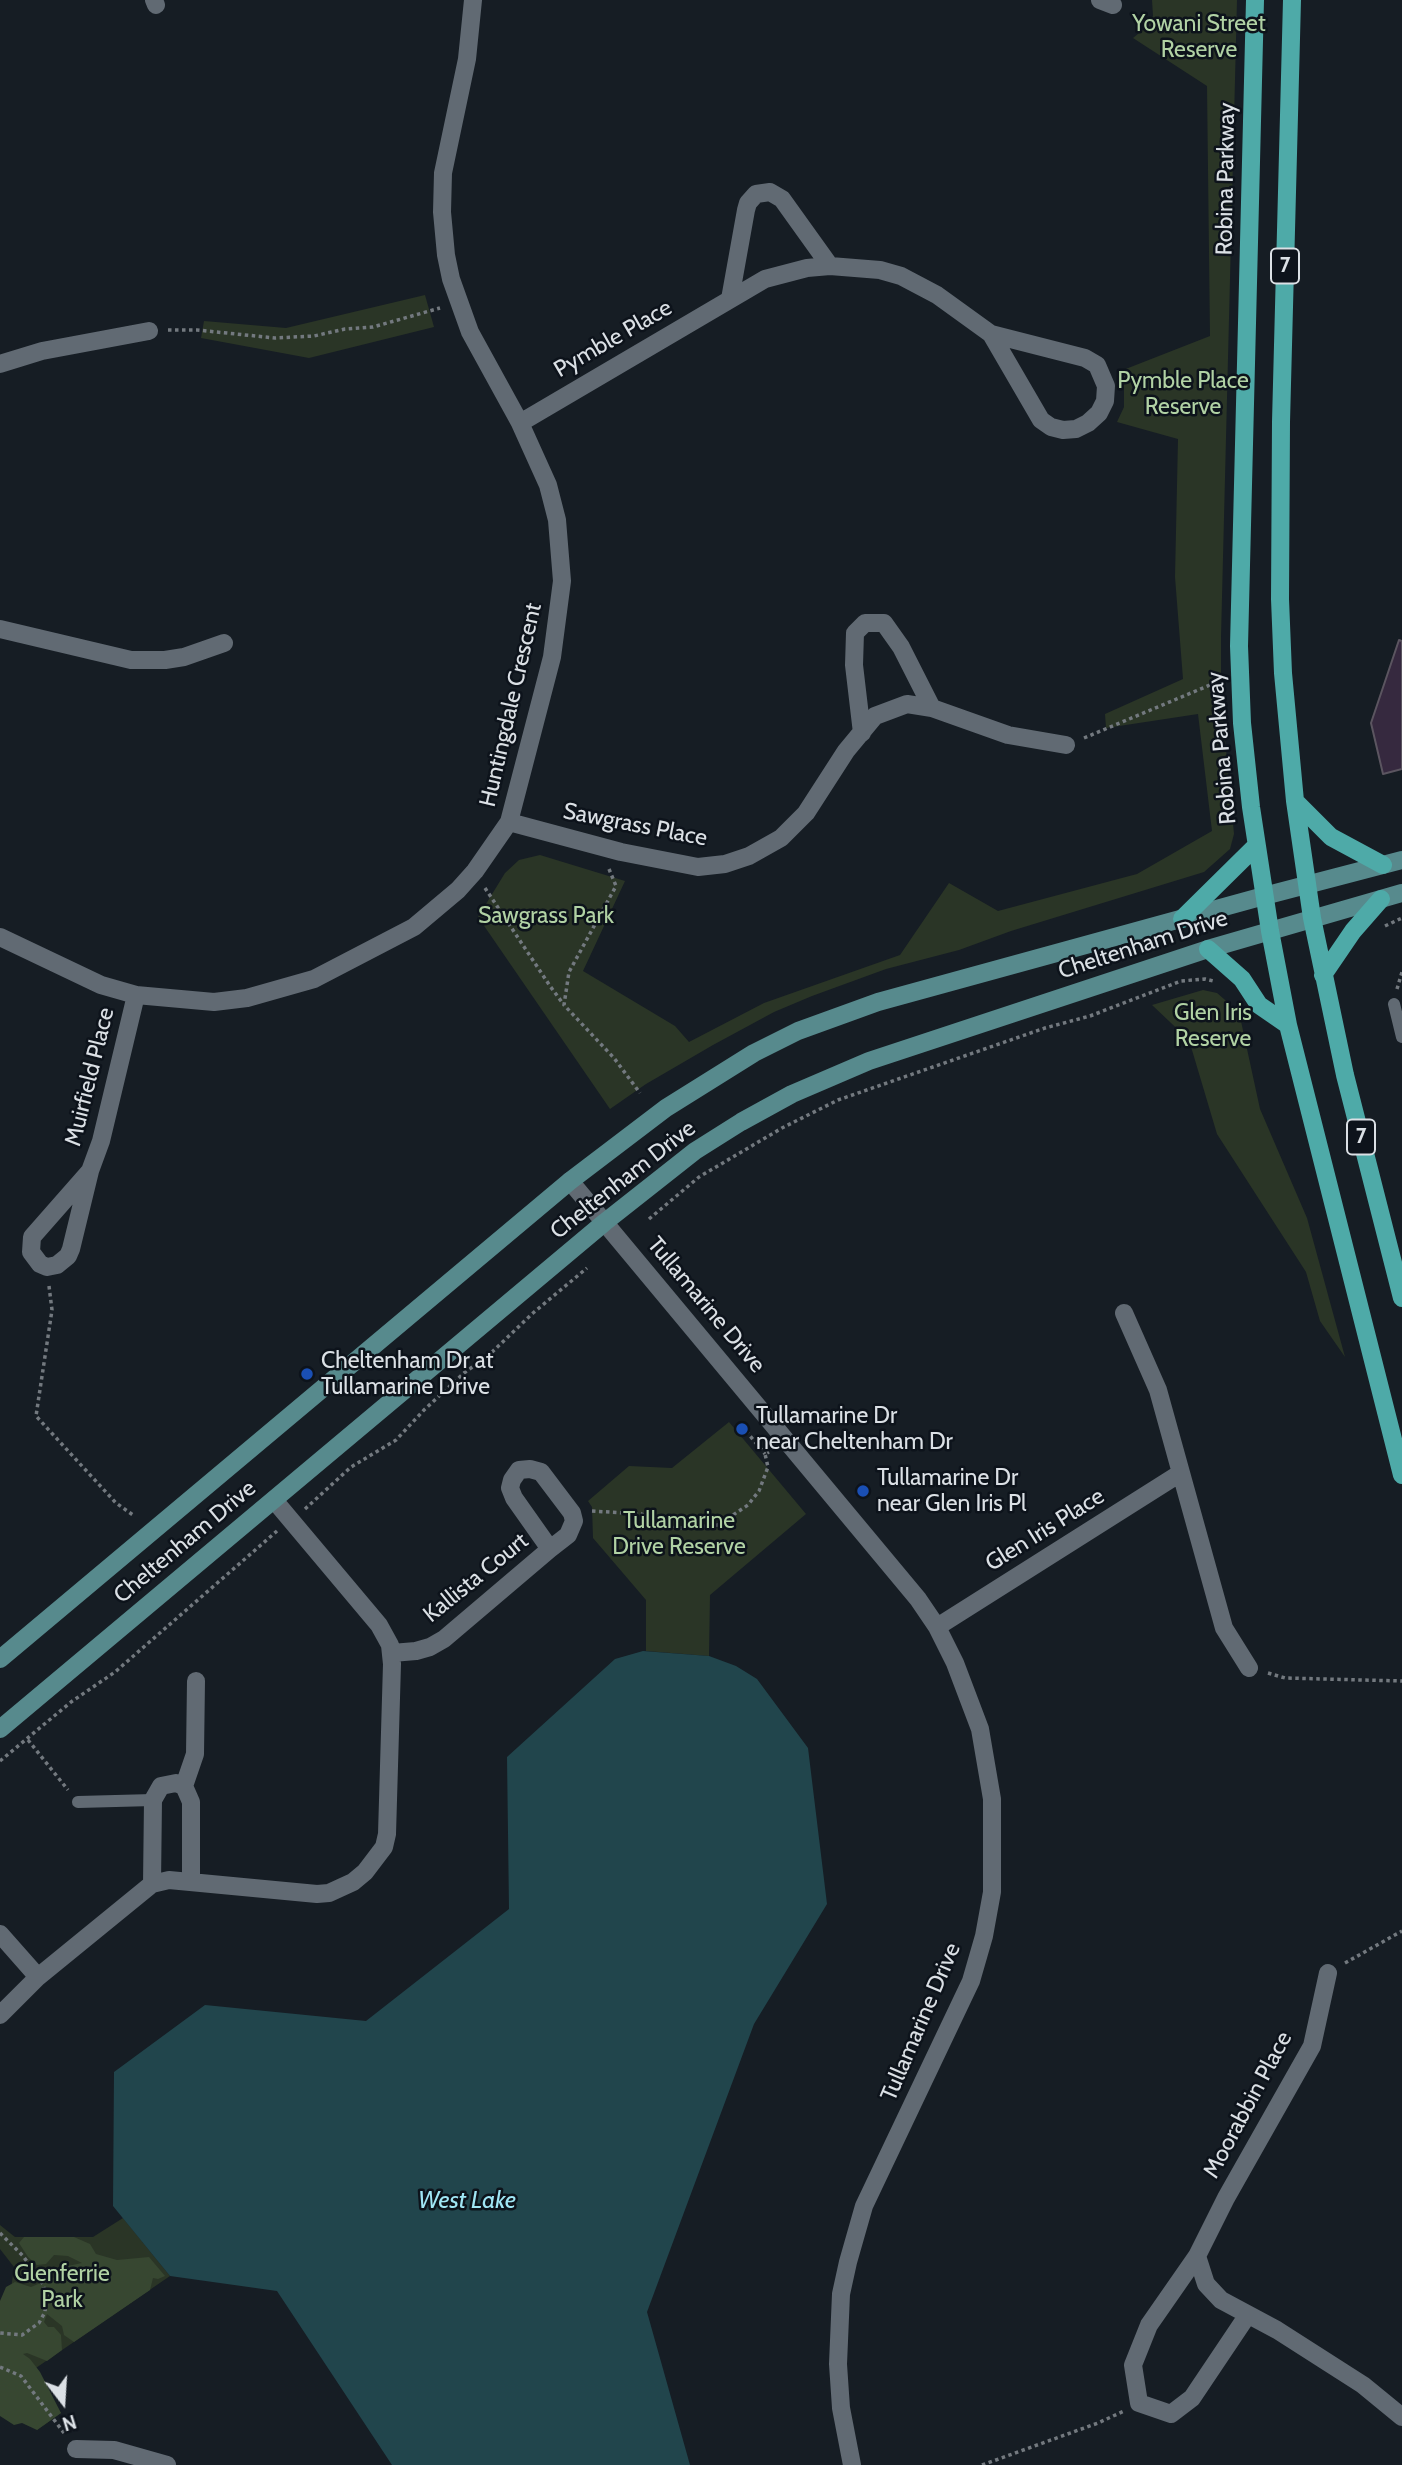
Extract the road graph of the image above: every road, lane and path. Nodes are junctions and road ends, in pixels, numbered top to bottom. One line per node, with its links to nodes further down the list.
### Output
1 (473, 0): 6 (street, Huntingdale Crescent)
2 (1255, 0): 19 (main road, Robina Parkway / 7)
3 (1292, 0): 17 (main road, 7)
4 (830, 266): 5 (street, Pymble Place); 5 (street); 8 (street, Pymble Place)
5 (730, 299): 10 (street, Pymble Place)
6 (458, 301): 7 (path); 10 (street, Huntingdale Crescent)
7 (149, 331): 9 (street)
8 (991, 334): 8 (street, Pymble Place)
9 (0, 365)
10 (520, 422): 18 (street, Huntingdale Crescent)
11 (0, 629): 12 (street)
12 (224, 643)
13 (1223, 686): 16 (path)
14 (932, 708): 15 (street, Sawgrass Place); 15 (street); 16 (street, Sawgrass Place)
15 (862, 733): 18 (street, Sawgrass Place)
16 (1066, 745)
17 (1295, 801): 21 (main road); 24 (main road, 7)
18 (509, 822): 23 (street, Huntingdale Crescent)
19 (1256, 846): 26 (main road, Robina Parkway / 7); 29 (main road)
20 (1402, 860): 21 (main road, Cheltenham Drive)
21 (1383, 865): 24 (main road, Cheltenham Drive)
22 (608, 866): 37 (path)
23 (475, 871): 35 (street, Huntingdale Crescent); 37 (path)
24 (1307, 885): 26 (main road, Cheltenham Drive); 28 (main road, 7)
25 (1402, 894): 27 (main road, Cheltenham Drive)
26 (1264, 896): 29 (main road, Cheltenham Drive); 30 (main road, Robina Parkway / 7)
27 (1381, 899): 28 (main road, Cheltenham Drive); 33 (main road)
28 (1311, 918): 30 (main road, Cheltenham Drive); 33 (main road, 7)
29 (1182, 919): 42 (main road, Cheltenham Drive)
30 (1270, 931): 32 (main road, Cheltenham Drive); 38 (main road, Robina Parkway / 7)
31 (0, 937): 35 (street, Huntingdale Crescent)
32 (1208, 949): 38 (main road); 44 (main road, Cheltenham Drive)
33 (1323, 975): 47 (main road, 7)
34 (1218, 982): 43 (path)
35 (136, 995): 41 (street, Muirfield Place)
36 (1394, 1004): 39 (lane)
37 (564, 1005): 40 (path)
38 (1288, 1026): 53 (main road, Robina Parkway / 7)
39 (1402, 1037)
40 (640, 1093)
41 (90, 1171): 45 (street, Muirfield Place); 45 (street, Muirfield Place)
42 (570, 1181): 44 (street, Tullamarine Drive); 62 (main road, Cheltenham Drive)
43 (649, 1219)
44 (605, 1222): 50 (street, Tullamarine Drive); 54 (main road, Cheltenham Drive)
45 (47, 1267): 57 (path)
46 (587, 1268): 55 (path, Cheltenham Drive)
47 (1402, 1298)
48 (1124, 1313): 52 (street)
49 (746, 1431): 51 (path)
50 (787, 1439): 51 (path); 60 (street, Tullamarine Drive)
51 (765, 1454): 56 (path)
52 (1179, 1474): 60 (street, Glen Iris Place); 63 (street)
53 (1402, 1475)
54 (274, 1500): 61 (street); 66 (main road, Cheltenham Drive)
55 (306, 1508)
56 (572, 1513): 59 (street, Kallista Court); 59 (street, Kallista Court)
57 (133, 1515)
58 (269, 1538): 67 (path)
59 (550, 1549): 61 (street, Kallista Court)
60 (936, 1627): 88 (street, Tullamarine Drive)
61 (391, 1653): 72 (street)
62 (0, 1659)
63 (1249, 1668): 65 (path)
64 (196, 1681): 69 (street)
65 (1402, 1681)
66 (0, 1730)
67 (28, 1740): 68 (path); 71 (path)
68 (0, 1760)
69 (184, 1786): 70 (street); 72 (street)
70 (153, 1800): 71 (lane); 73 (street)
71 (78, 1802)
72 (191, 1881): 73 (street)
73 (152, 1884): 77 (street)
74 (1402, 1931): 76 (path)
75 (0, 1934): 77 (street)
76 (1328, 1973): 80 (street, Moorabbin Place)
77 (38, 1978): 78 (street)
78 (0, 2015)
79 (0, 2233): 82 (path)
80 (1197, 2256): 81 (street); 84 (street, Moorabbin Place)
81 (1247, 2316): 84 (street); 85 (street)
82 (0, 2333)
83 (0, 2367): 86 (path)
84 (1139, 2403): 89 (path)
85 (1402, 2417)
86 (76, 2449): 87 (street)
87 (167, 2465)
88 (852, 2465)
89 (982, 2465)

